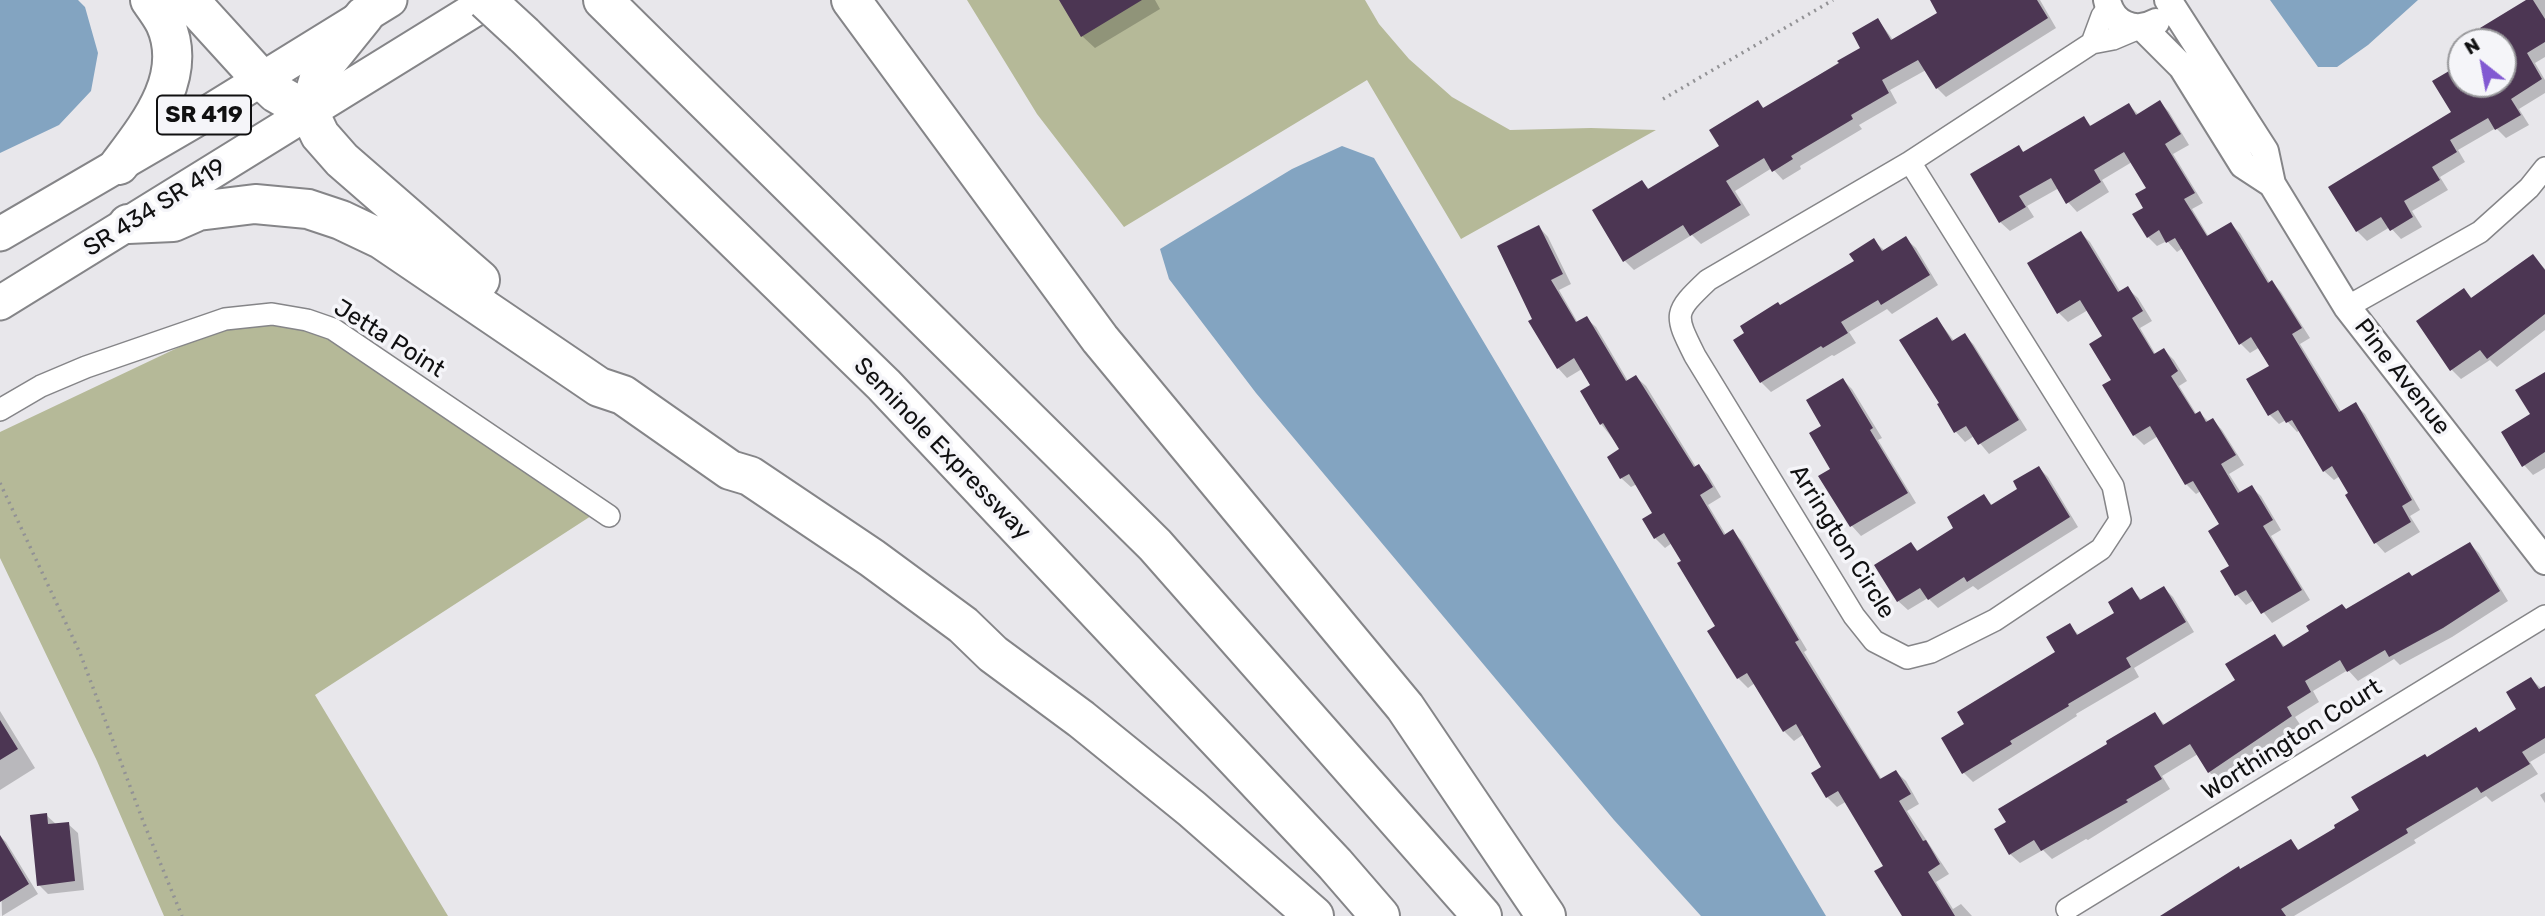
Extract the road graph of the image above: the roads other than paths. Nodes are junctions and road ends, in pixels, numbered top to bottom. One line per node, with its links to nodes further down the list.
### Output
1 (150, 0): 14 (highway)
2 (189, 0): 11 (highway)
3 (488, 0): 12 (main road, SR 434 SR 419); 28 (highway, Seminole Expressway, bridge)
4 (603, 0): 29 (highway)
5 (851, 0): 30 (highway)
6 (2168, 0): 9 (street, Pine Avenue); 16 (street, Pine Avenue)
7 (2108, 3): 9 (street, Pine Avenue); 10 (street)
8 (377, 8): 11 (main road, SR 419); 12 (highway)
9 (2140, 27): 10 (street, Arrington Circle); 16 (street, Pine Avenue)
10 (2092, 43): 13 (street, Arrington Circle)
11 (261, 79): 12 (highway); 14 (main road, SR 419)
12 (309, 112): 17 (main road, SR 434 SR 419); 21 (highway)
13 (1910, 162): 13 (street, Arrington Circle)
14 (119, 165): 18 (main road, SR 419)
15 (2545, 167): 20 (street)
16 (2272, 184): 20 (street, Pine Avenue)
17 (128, 224): 19 (main road, SR 434 SR 419); 21 (highway)
18 (0, 234)
19 (0, 303)
20 (2347, 307): 24 (street, Pine Avenue)
21 (623, 395): 27 (highway)
22 (0, 410): 23 (street, Jetta Point)
23 (609, 516)
24 (2545, 561)
25 (2545, 616): 26 (street, Worthington Court)
26 (2067, 909)
27 (1314, 916)
28 (1380, 916)
29 (1482, 916)
30 (1546, 916)

